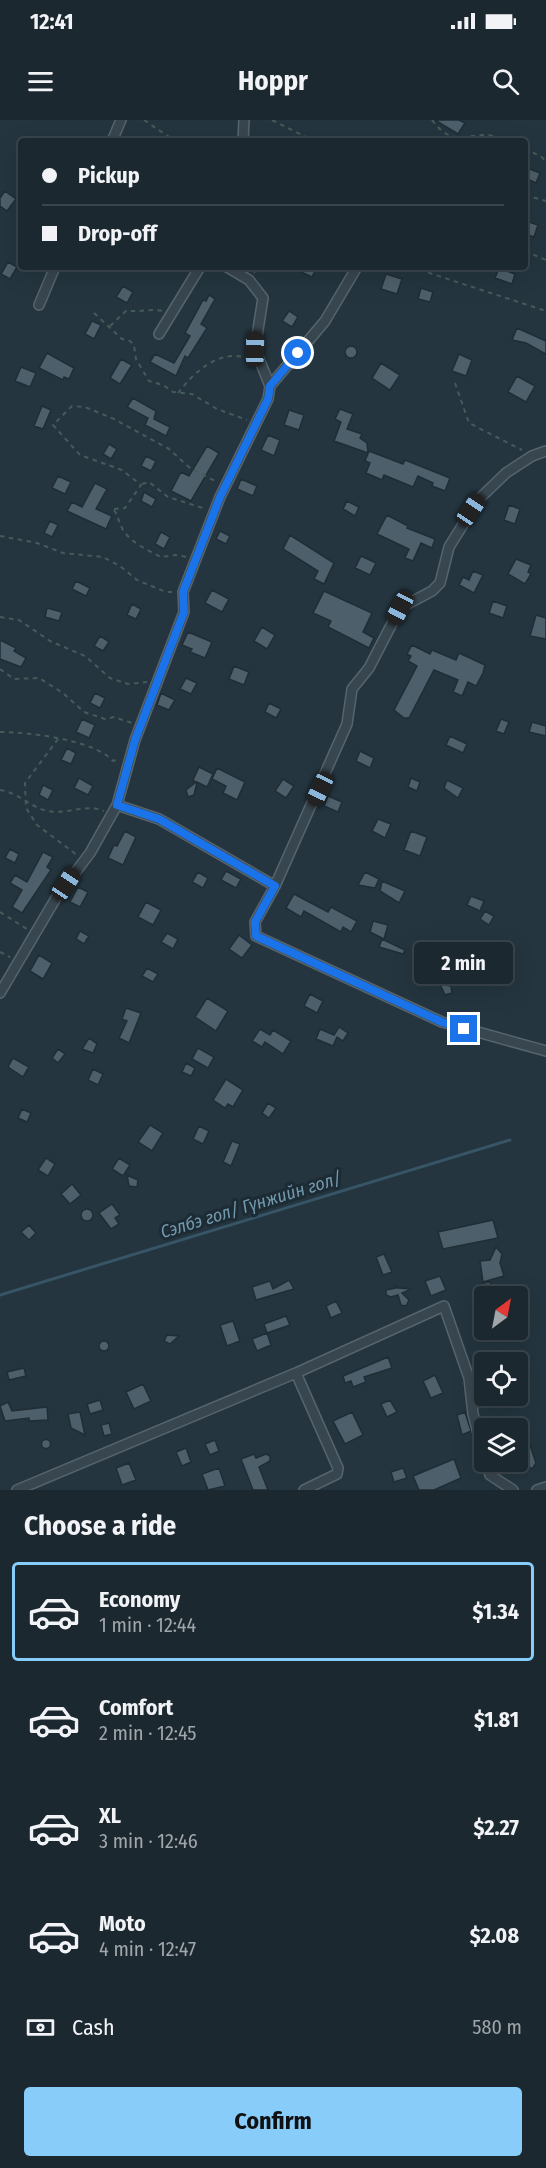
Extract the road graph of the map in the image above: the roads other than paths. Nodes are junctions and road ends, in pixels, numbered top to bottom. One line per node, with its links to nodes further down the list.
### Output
1 (121, 120): 3 (street)
2 (244, 120): 4 (street)
3 (113, 138)
4 (243, 138)
5 (55, 270): 9 (street)
6 (198, 270): 10 (street)
7 (232, 270): 11 (street)
8 (355, 270): 11 (street)
9 (39, 305)
10 (159, 334)
11 (270, 386): 13 (street)
12 (546, 452): 14 (street)
13 (117, 805): 14 (street); 15 (street)
14 (275, 886): 16 (street)
15 (0, 993)
16 (546, 1051)
17 (296, 1373): 18 (street); 21 (street); 22 (street)
18 (474, 1418)
19 (489, 1472): 23 (street)
20 (546, 1487): 24 (street)
21 (17, 1490)
22 (304, 1490)
23 (513, 1490)
24 (537, 1490)

